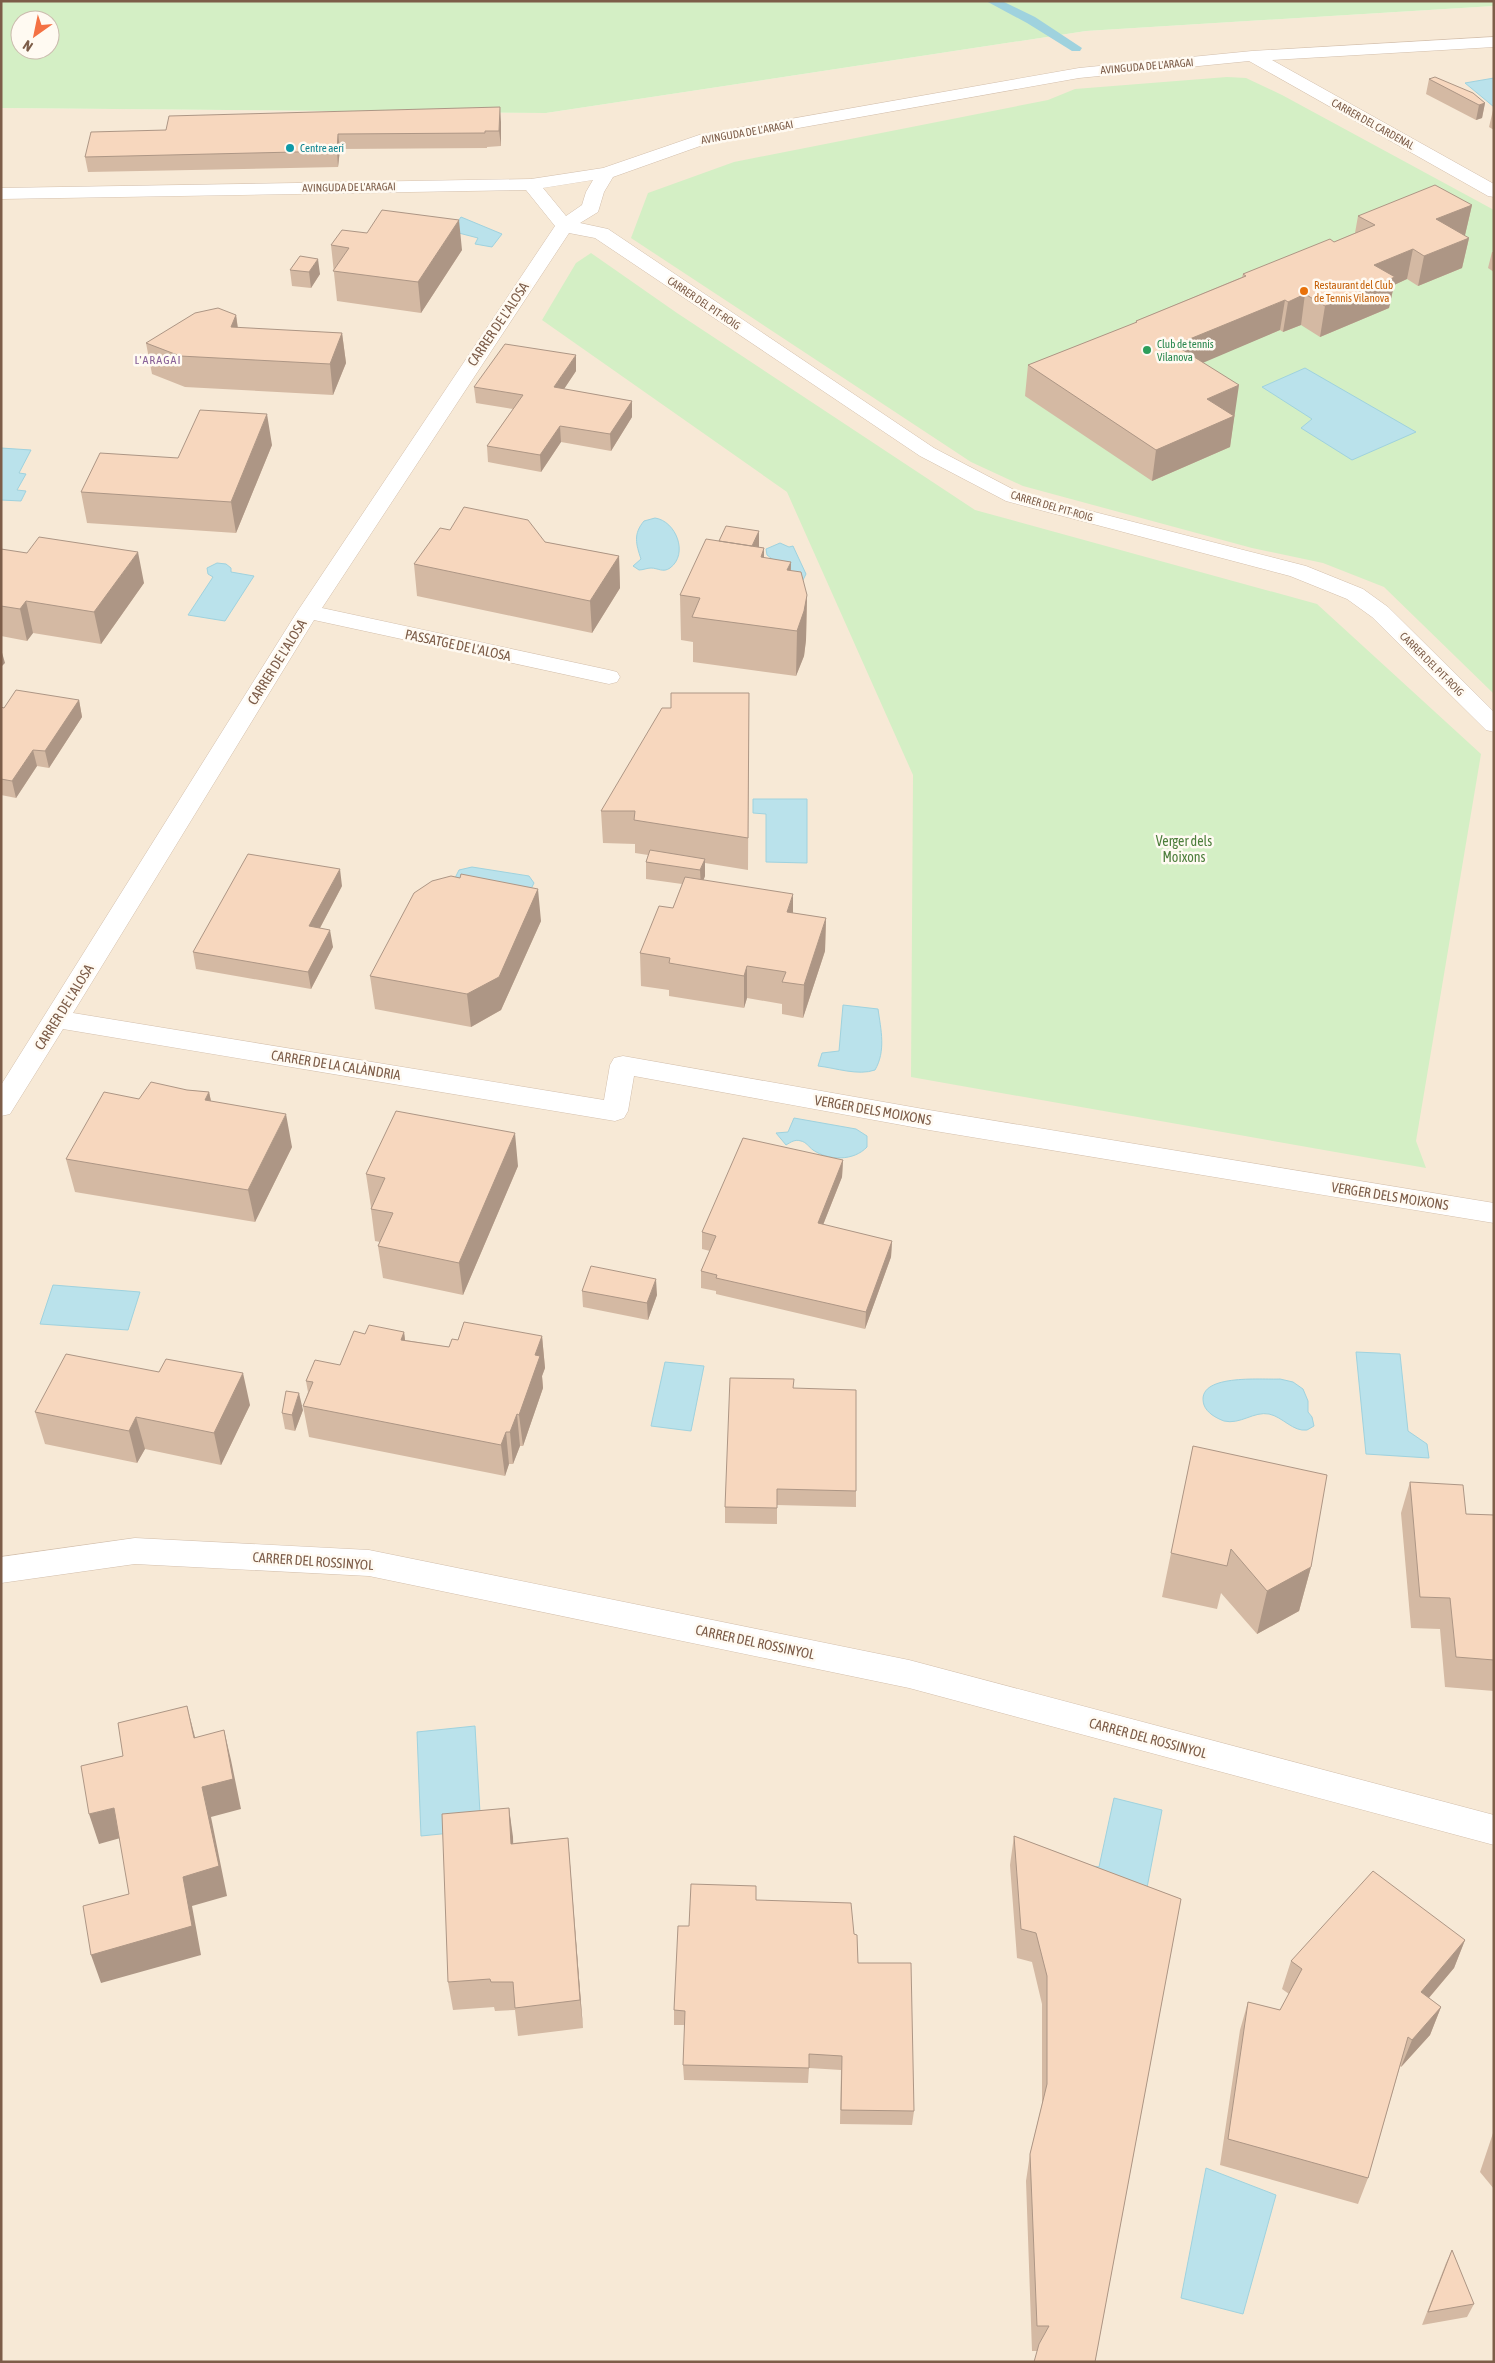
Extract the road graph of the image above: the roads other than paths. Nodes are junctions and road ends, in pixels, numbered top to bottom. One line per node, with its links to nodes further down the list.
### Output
1 (1494, 42): 2 (street, AVINGUDA DE L'ARAGAI)
2 (1252, 56): 3 (street, AVINGUDA DE L'ARAGAI); 5 (street, CARRER DEL CARDENAL)
3 (606, 173): 4 (street, AVINGUDA DE L'ARAGAI); 7 (street, CARRER DE L'ALOSA)
4 (531, 184): 6 (street, AVINGUDA DE L'ARAGAI); 7 (street)
5 (1494, 192)
6 (1, 194)
7 (564, 226): 8 (street, CARRER DE L'ALOSA); 10 (street, CARRER DEL PIT-ROIG)
8 (308, 612): 9 (street, PASSATGE DE L'ALOSA); 11 (street, CARRER DE L'ALOSA)
9 (609, 677)
10 (1494, 725)
11 (57, 1019): 12 (street, CARRER DE L'ALOSA); 13 (street, CARRER DE LA CALÀNDRIA)
12 (1, 1107)
13 (615, 1111): 14 (street, VERGER DELS MOIXONS)
14 (1494, 1213)
15 (1, 1570): 16 (street, CARRER DEL ROSSINYOL)
16 (1494, 1830)

